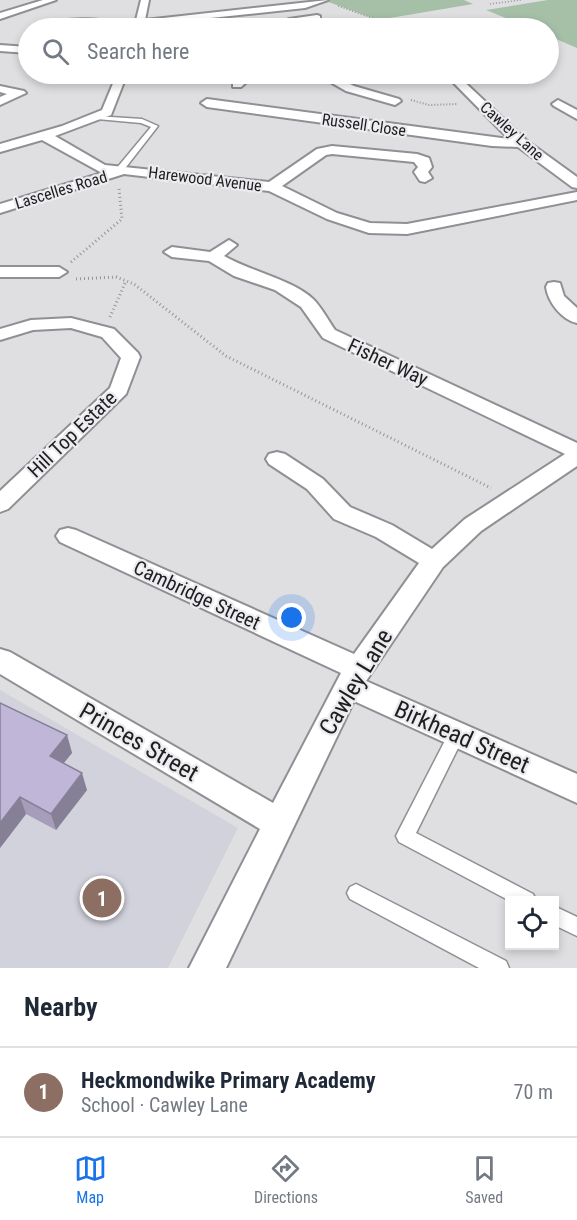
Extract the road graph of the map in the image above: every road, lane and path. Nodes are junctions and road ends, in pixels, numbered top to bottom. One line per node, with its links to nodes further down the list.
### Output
1 (52, 0): 7 (street)
2 (145, 0): 10 (street)
3 (323, 0): 11 (street); 13 (path)
4 (521, 0): 5 (path)
5 (490, 4)
6 (97, 12): 9 (street)
7 (0, 16)
8 (318, 17): 12 (street)
9 (81, 18)
10 (142, 18)
11 (203, 18)
12 (311, 18)
13 (372, 18)
14 (0, 48): 15 (street)
15 (18, 49)
16 (1, 81): 20 (street)
17 (118, 84): 25 (street)
18 (340, 84): 21 (street)
19 (460, 84): 27 (street, Cawley Lane)
20 (0, 100)
21 (395, 101)
22 (207, 103): 27 (street, Russell Close)
23 (558, 104): 24 (street)
24 (577, 115)
25 (97, 117): 26 (street); 29 (lane)
26 (45, 136): 28 (street); 29 (street, Harewood Avenue)
27 (521, 143): 31 (street, Cawley Lane)
28 (0, 148)
29 (119, 171): 32 (street, Harewood Avenue); 34 (street, Lascelles Road); 39 (path)
30 (426, 178): 32 (street)
31 (577, 184)
32 (273, 187): 33 (street, Harewood Avenue)
33 (577, 196)
34 (0, 209)
35 (229, 245): 37 (street)
36 (172, 252): 37 (street, Fisher Way)
37 (213, 257): 45 (street, Fisher Way)
38 (0, 272): 39 (street)
39 (59, 272): 40 (path)
40 (126, 281): 43 (path); 48 (path)
41 (550, 294): 42 (street)
42 (577, 318)
43 (103, 331): 44 (street, Hill Top Estate); 49 (street, Hill Top Estate)
44 (0, 335)
45 (577, 451)
46 (577, 456): 48 (street, Cawley Lane)
47 (277, 459): 51 (street)
48 (512, 499): 51 (street, Cawley Lane)
49 (0, 504)
50 (68, 536): 53 (street, Cambridge Street)
51 (434, 561): 53 (street, Cawley Lane)
52 (0, 660): 56 (street, Princes Street)
53 (353, 677): 54 (street, Birkhead Street); 56 (street, Cawley Lane)
54 (457, 734): 55 (street, Birkhead Street); 58 (lane)
55 (577, 789)
56 (279, 823): 61 (street, Cawley Lane)
57 (356, 893): 62 (lane)
58 (519, 896)
59 (559, 917): 60 (lane)
60 (577, 927)
61 (207, 968)
62 (499, 968)

